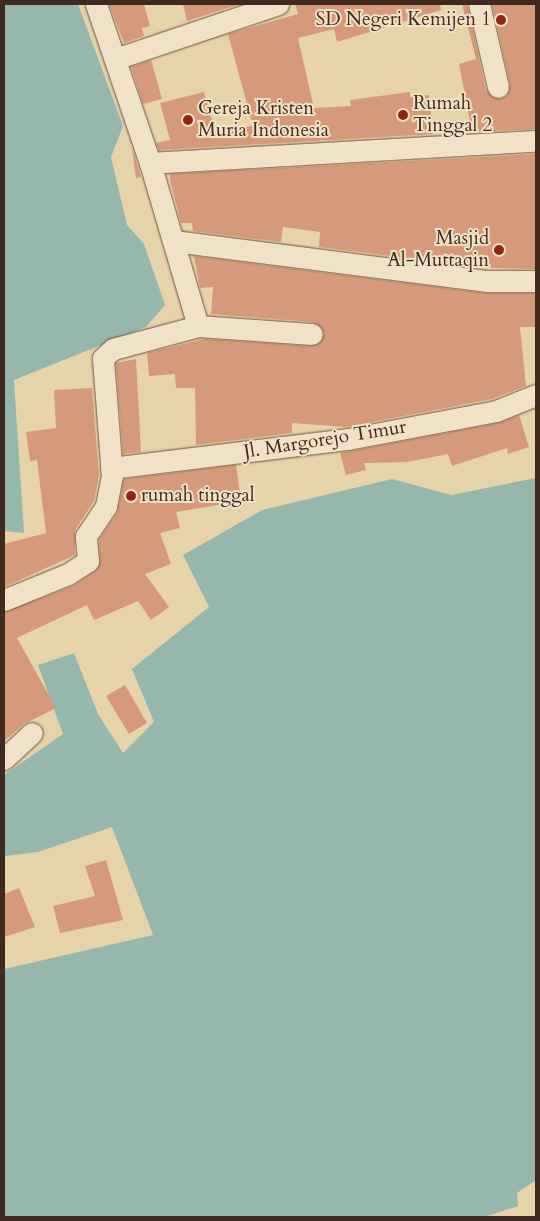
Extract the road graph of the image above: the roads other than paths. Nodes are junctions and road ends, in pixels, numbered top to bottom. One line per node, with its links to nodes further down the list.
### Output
1 (96, 4): 4 (street)
2 (278, 4): 4 (street)
3 (479, 4): 5 (street)
4 (115, 59): 7 (street)
5 (498, 87)
6 (536, 141): 7 (street)
7 (150, 164): 8 (street)
8 (174, 240): 9 (street); 10 (street)
9 (536, 281)
10 (198, 326): 11 (street); 13 (street)
11 (312, 334)
12 (536, 395): 13 (street, Jl. Margorejo Timur)
13 (110, 468): 14 (street)
14 (4, 600)
15 (32, 733): 16 (street)
16 (4, 759)

